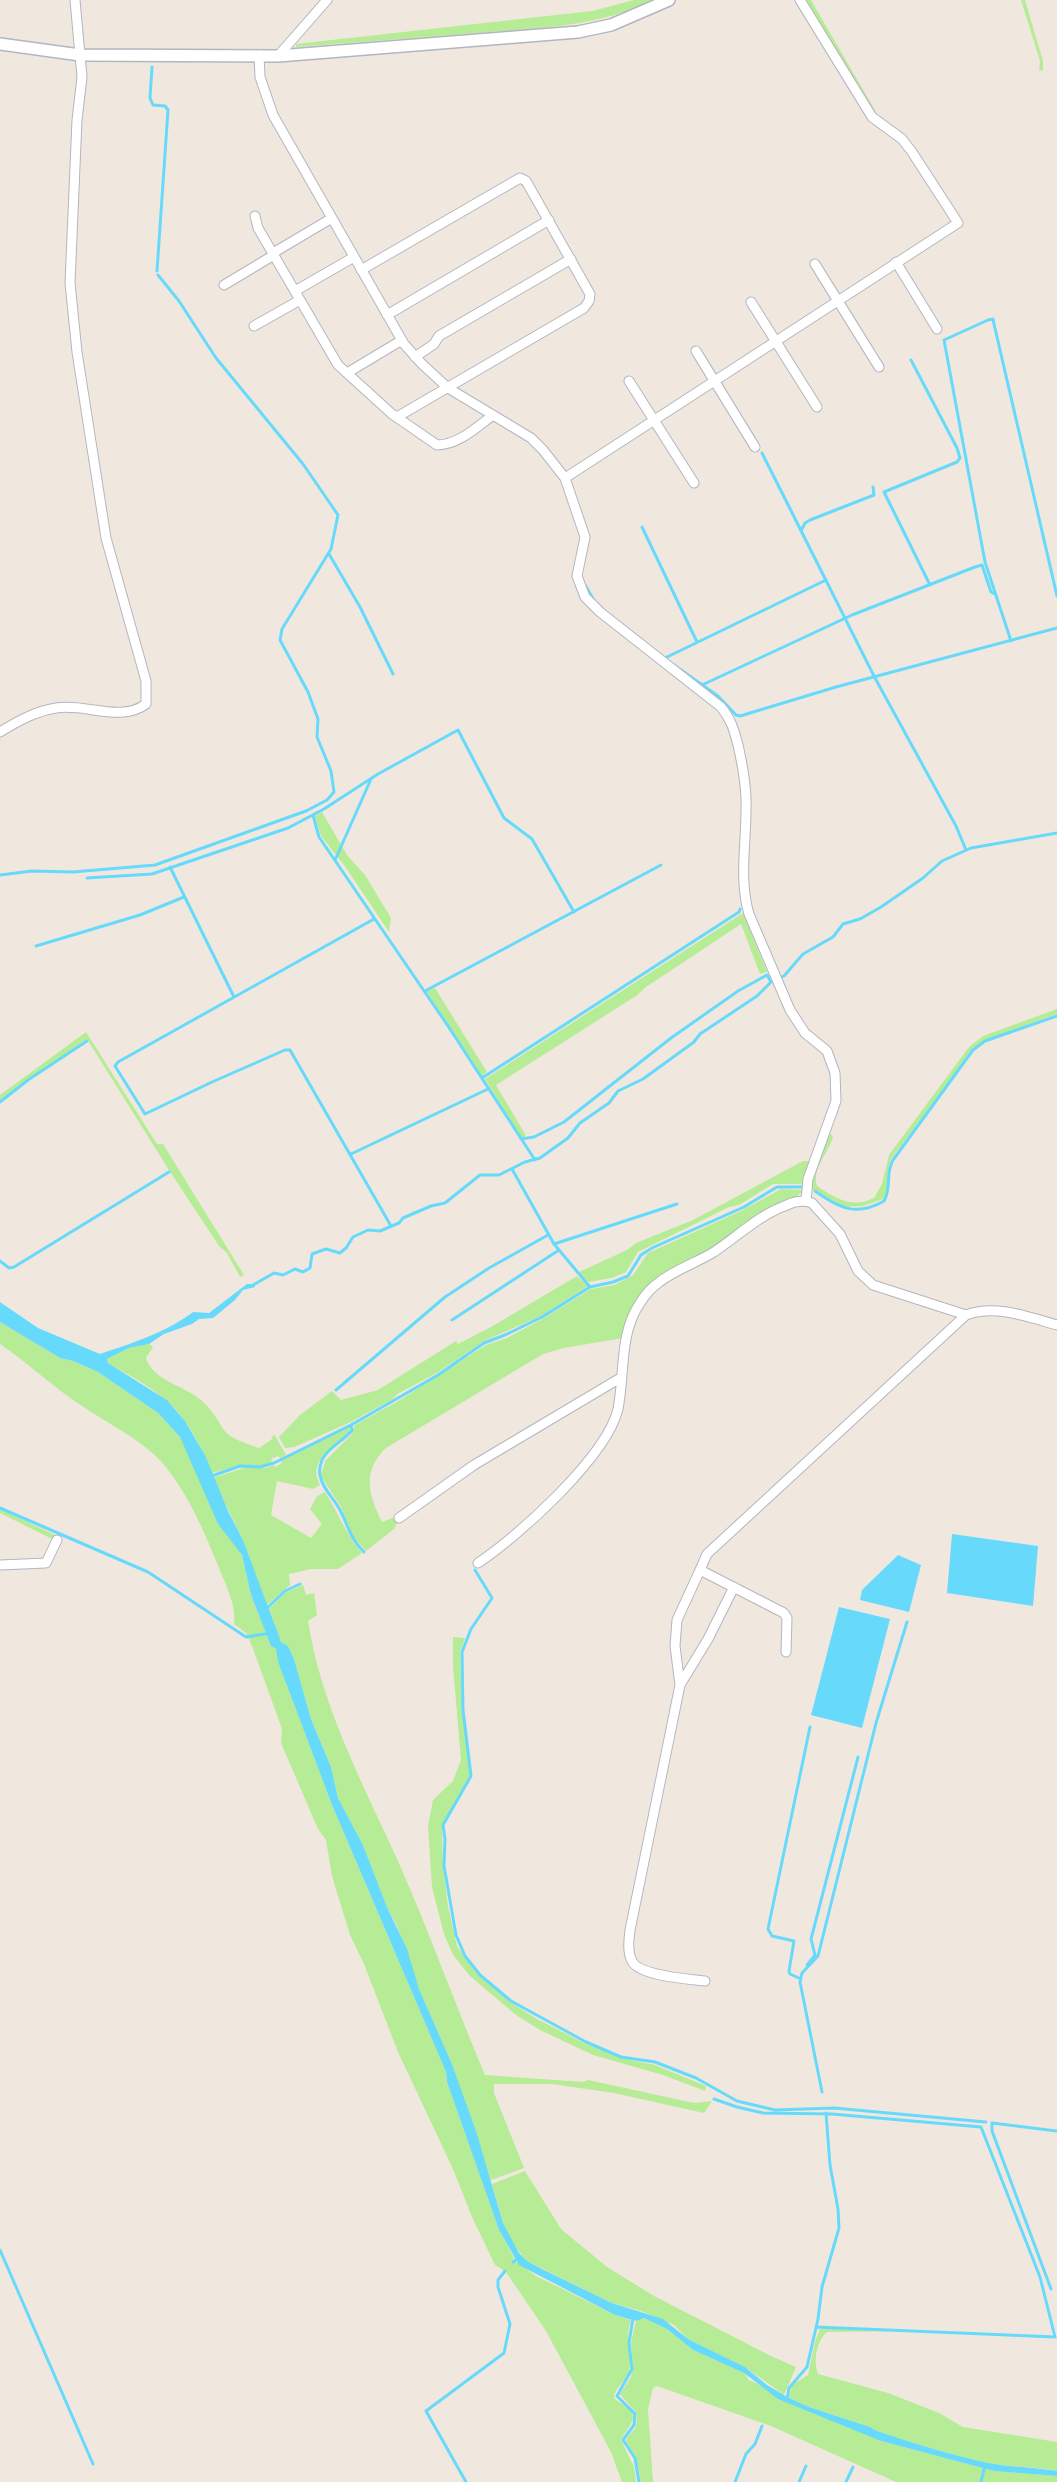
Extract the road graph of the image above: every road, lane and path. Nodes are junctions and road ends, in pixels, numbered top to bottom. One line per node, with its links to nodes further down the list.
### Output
1 (75, 0): 6 (street)
2 (327, 0): 8 (street)
3 (669, 0): 8 (main road)
4 (800, 0): 15 (street)
5 (0, 44): 6 (main road)
6 (80, 55): 7 (main road); 42 (street)
7 (259, 55): 8 (main road); 10 (street)
8 (278, 56)
9 (255, 216): 12 (street)
10 (332, 218): 12 (street); 13 (street)
11 (549, 220): 14 (street); 17 (street); 23 (street)
12 (273, 254): 18 (street); 19 (street)
13 (354, 258): 17 (street); 19 (street)
14 (571, 259): 29 (street); 34 (street)
15 (896, 262): 21 (street); 25 (street)
16 (815, 264): 21 (street)
17 (361, 270): 23 (street)
18 (224, 285)
19 (295, 291): 20 (street)
20 (300, 300): 24 (street); 31 (street)
21 (838, 300): 27 (street); 30 (street)
22 (751, 302): 27 (street)
23 (387, 315): 26 (street)
24 (254, 326)
25 (937, 329)
26 (402, 340): 29 (street); 31 (street)
27 (776, 340): 32 (street); 35 (street)
28 (696, 351): 32 (street)
29 (415, 357): 34 (street)
30 (878, 367)
31 (347, 373): 37 (street)
32 (715, 380): 38 (street); 39 (street)
33 (629, 381): 38 (street)
34 (448, 388): 36 (street); 37 (street)
35 (817, 407)
36 (493, 415): 37 (street); 40 (street)
37 (398, 417)
38 (654, 420): 40 (street); 41 (street)
39 (755, 447)
40 (565, 478): 43 (street)
41 (694, 484)
42 (0, 732)
43 (806, 1201): 44 (street); 46 (street)
44 (966, 1315): 45 (street); 51 (street)
45 (1057, 1325)
46 (622, 1377): 47 (street); 49 (street)
47 (398, 1518)
48 (57, 1540): 50 (street)
49 (478, 1563)
50 (0, 1565)
51 (700, 1570): 52 (street); 54 (street)
52 (734, 1587): 53 (street); 54 (street)
53 (786, 1652)
54 (680, 1685): 55 (street)
55 (705, 1982)

